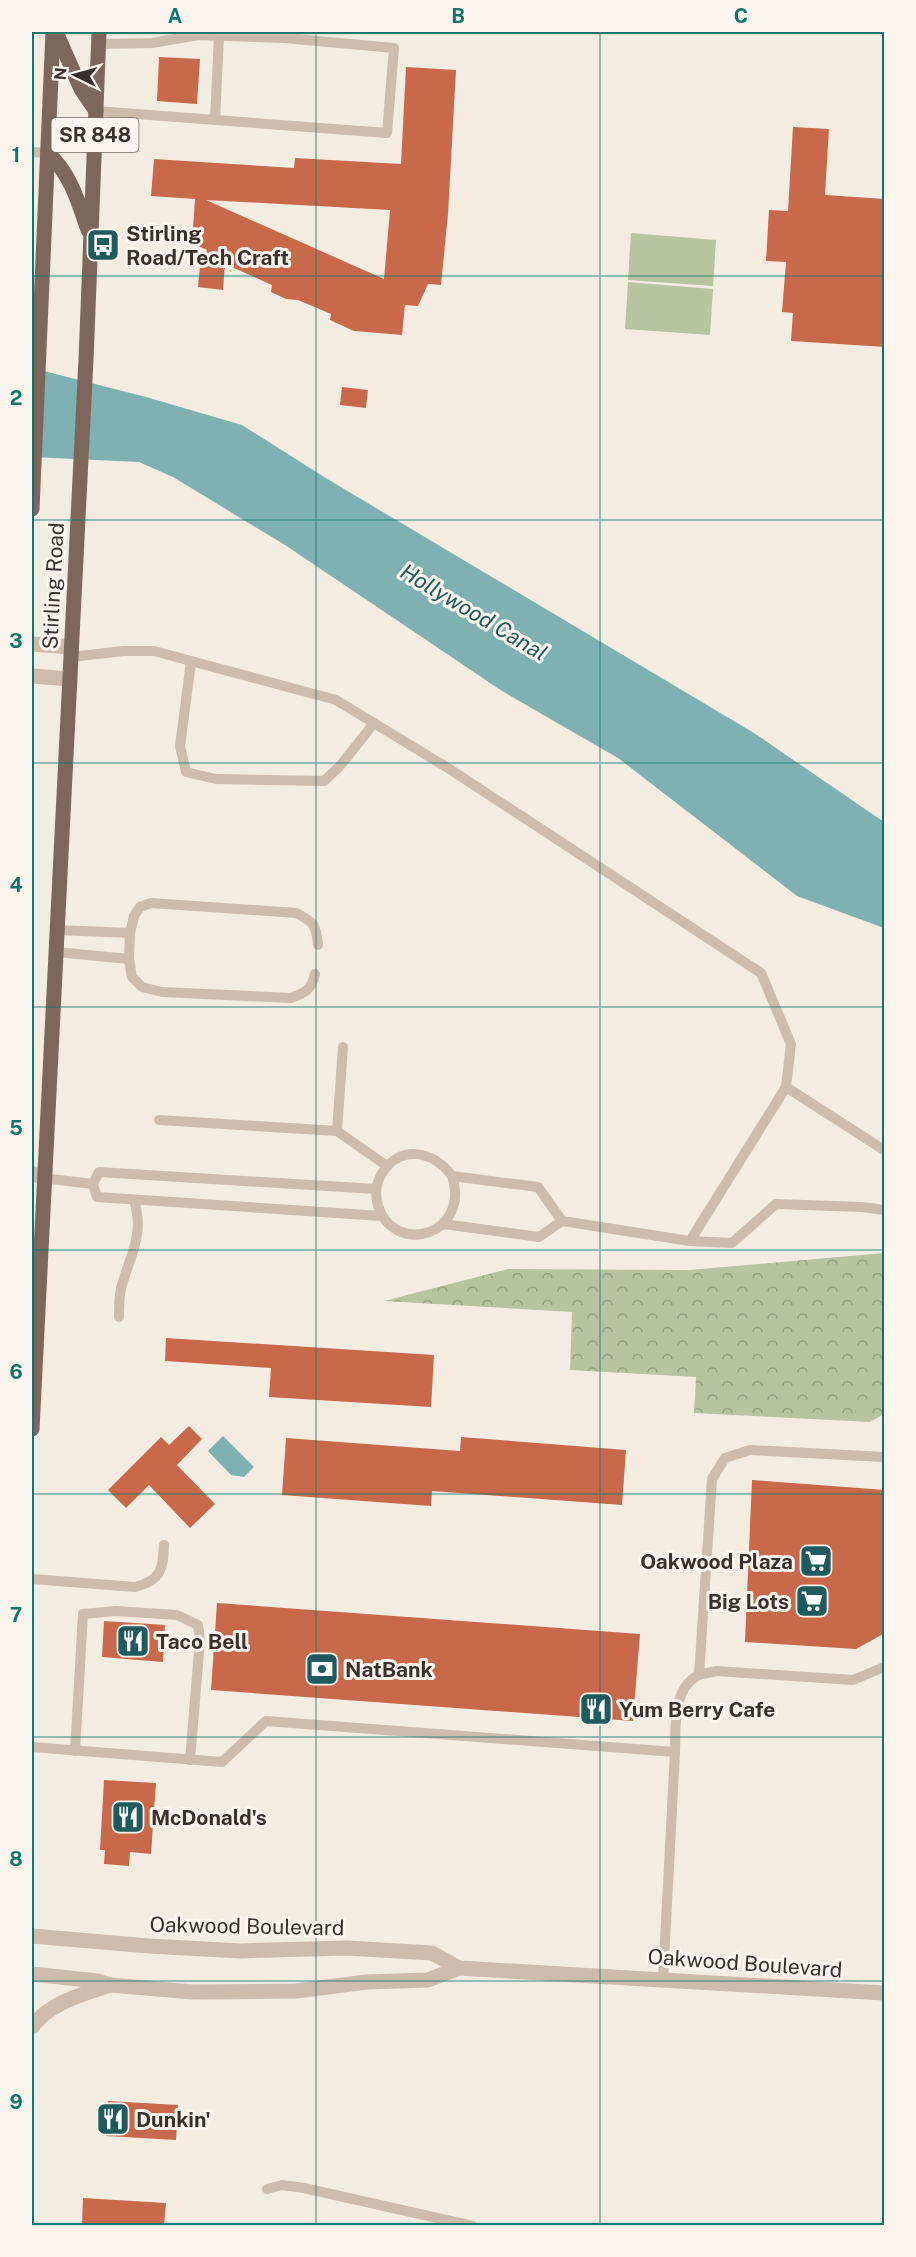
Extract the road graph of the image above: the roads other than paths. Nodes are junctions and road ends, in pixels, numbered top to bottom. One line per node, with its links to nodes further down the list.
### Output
1 (54, 32): 4 (main road); 7 (main road, Stirling Road / SR 848)
2 (219, 36): 3 (lane); 5 (lane); 5 (lane)
3 (99, 38): 4 (main road, Stirling Road / SR 848)
4 (96, 111): 5 (lane); 8 (main road, Stirling Road / SR 848)
5 (215, 120)
6 (32, 152): 7 (lane)
7 (48, 153): 8 (main road); 9 (main road, Stirling Road / SR 848)
8 (91, 238): 11 (main road, Stirling Road / SR 848)
9 (32, 509)
10 (32, 644): 11 (street)
11 (71, 652): 12 (lane); 14 (main road, Stirling Road / SR 848)
12 (191, 662): 15 (lane); 15 (lane)
13 (32, 676): 14 (street)
14 (70, 679): 16 (main road, Stirling Road / SR 848)
15 (374, 723): 23 (lane)
16 (57, 930): 17 (lane); 19 (main road, Stirling Road / SR 848)
17 (130, 933): 18 (lane); 20 (lane)
18 (318, 945)
19 (56, 952): 20 (lane); 29 (main road, Stirling Road / SR 848)
20 (129, 958): 21 (lane)
21 (315, 974)
22 (343, 1047): 25 (lane)
23 (786, 1087): 26 (lane); 37 (lane)
24 (159, 1120): 25 (lane)
25 (337, 1131): 27 (lane)
26 (885, 1150)
27 (387, 1167): 28 (lane); 31 (lane)
28 (452, 1176): 35 (lane); 36 (lane)
29 (35, 1177): 30 (lane); 39 (main road, Stirling Road / SR 848)
30 (93, 1184): 31 (lane); 32 (lane)
31 (376, 1190): 34 (lane)
32 (134, 1200): 34 (lane); 38 (lane)
33 (885, 1210): 37 (lane)
34 (382, 1216): 36 (lane)
35 (562, 1221): 36 (lane); 37 (lane)
36 (443, 1224)
37 (690, 1241)
38 (119, 1317)
39 (32, 1429)
40 (885, 1457): 44 (lane)
41 (164, 1545): 42 (lane)
42 (32, 1580)
43 (885, 1667): 44 (lane)
44 (699, 1675): 47 (lane)
45 (32, 1747): 46 (lane)
46 (75, 1751): 48 (lane); 48 (lane)
47 (675, 1752): 48 (lane); 52 (lane)
48 (190, 1760)
49 (32, 1936): 50 (street, Oakwood Boulevard)
50 (459, 1968): 52 (street, Oakwood Boulevard); 53 (street, Oakwood Boulevard)
51 (32, 1974): 53 (street, Oakwood Boulevard)
52 (663, 1979): 54 (street, Oakwood Boulevard)
53 (110, 1985): 55 (street)
54 (885, 1993)
55 (32, 2027)
56 (267, 2188): 57 (lane)
57 (473, 2226)

